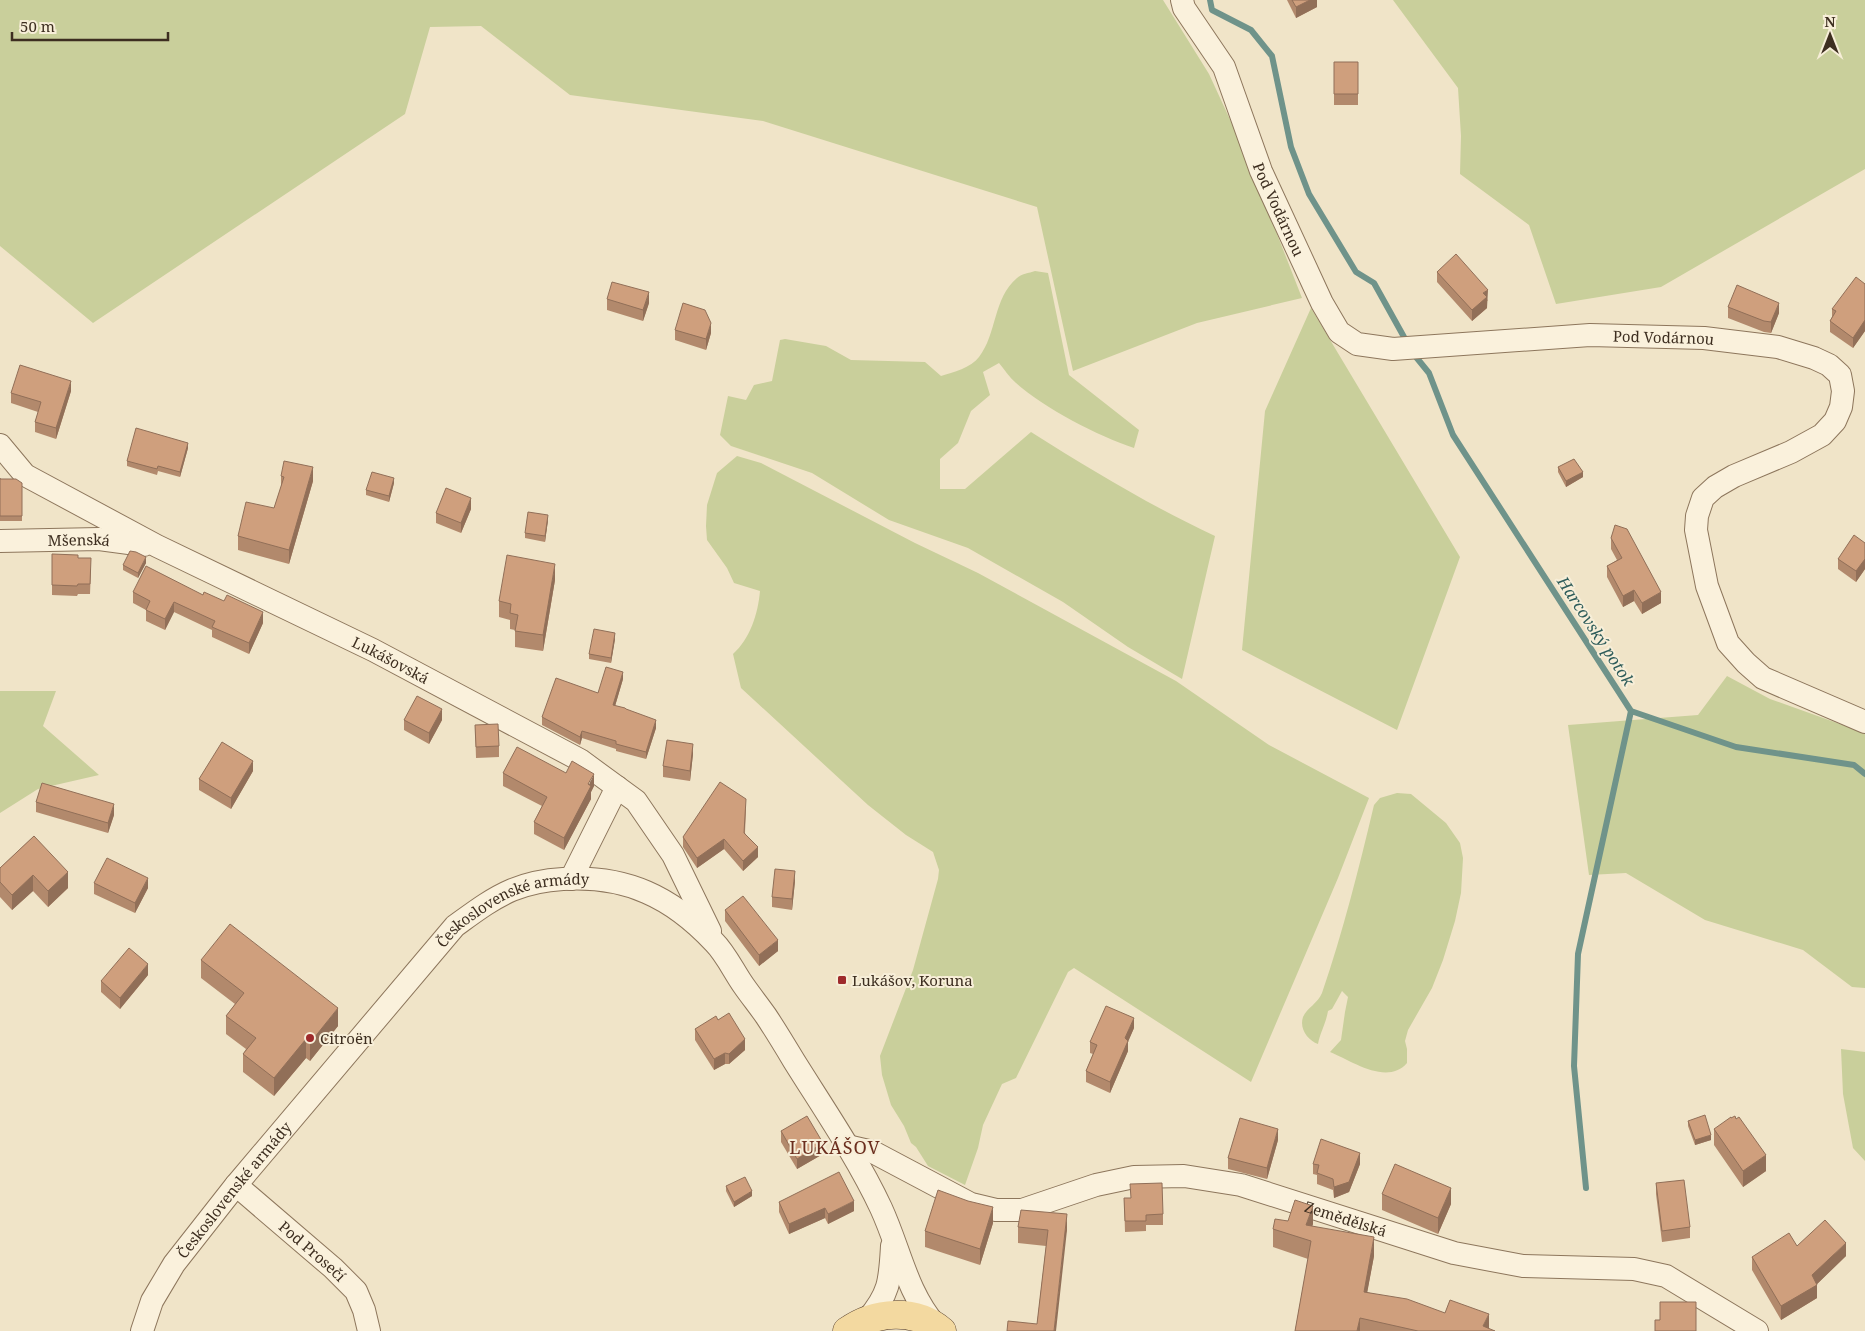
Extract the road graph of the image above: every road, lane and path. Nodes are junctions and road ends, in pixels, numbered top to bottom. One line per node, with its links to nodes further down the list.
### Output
1 (1182, 0): 5 (street, Pod Vodárnou)
2 (0, 445): 4 (street, Lukášovská)
3 (0, 541): 4 (street, Mšenská)
4 (157, 546): 6 (street, Lukášovská)
5 (1865, 722)
6 (617, 787): 7 (street); 8 (street, Lukášovská)
7 (571, 878): 8 (street, Československé armády); 10 (street, Československé armády)
8 (716, 944): 9 (street, Československé armády)
9 (846, 1146): 11 (street, Československé armády); 16 (street, Zemědělská)
10 (236, 1185): 12 (street, Pod Prosečí); 15 (street, Československé armády)
11 (893, 1238): 13 (street, Československé armády); 14 (street, Československé armády)
12 (367, 1320)
13 (857, 1325): 14 (main road, Československé armády)
14 (939, 1329)
15 (142, 1331)
16 (1757, 1331)

